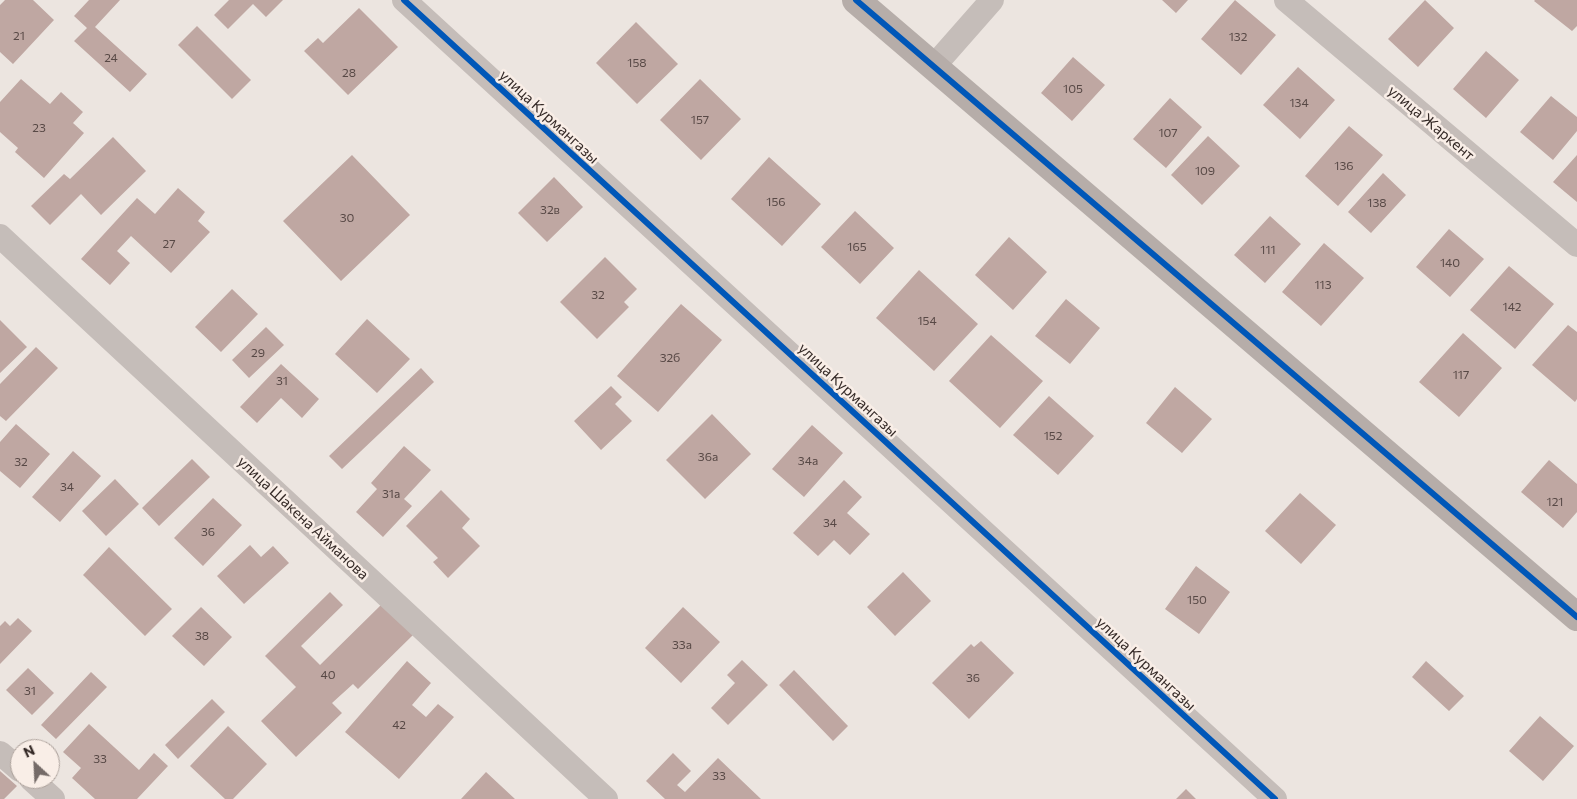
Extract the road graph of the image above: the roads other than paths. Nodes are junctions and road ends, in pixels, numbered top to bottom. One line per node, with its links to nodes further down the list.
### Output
1 (404, 0): 14 (street, улица Курмангазы)
2 (856, 0): 5 (street)
3 (992, 0): 5 (street)
4 (1286, 0): 7 (street, улица Жаркент)
5 (934, 66): 8 (street)
6 (0, 236): 13 (street, улица Шакена Айманова)
7 (1577, 245)
8 (1577, 616)
9 (0, 753): 10 (street)
10 (10, 762)
11 (42, 789): 12 (street)
12 (53, 799)
13 (606, 799)
14 (1275, 799)

